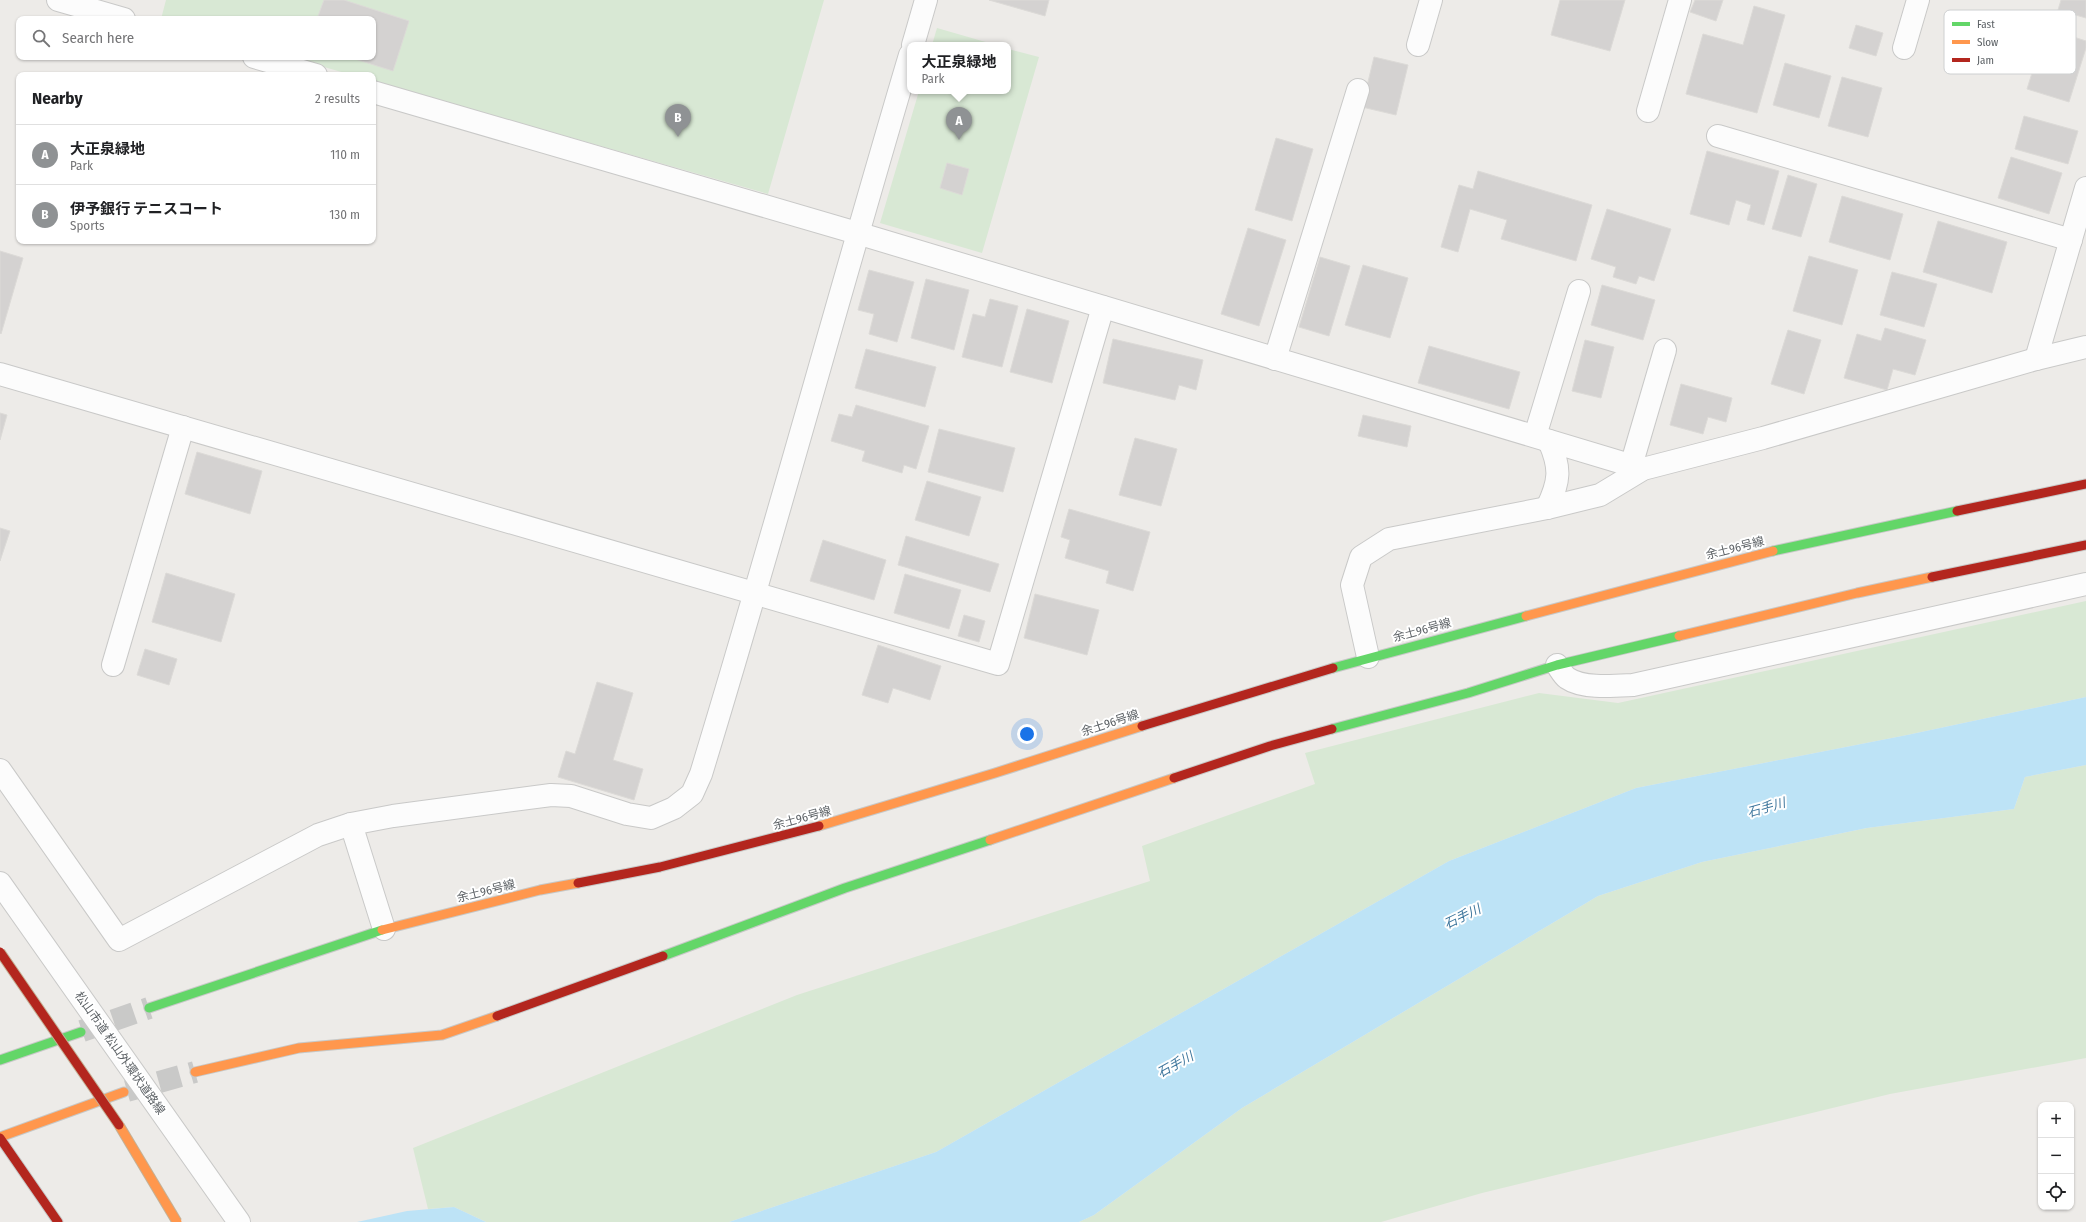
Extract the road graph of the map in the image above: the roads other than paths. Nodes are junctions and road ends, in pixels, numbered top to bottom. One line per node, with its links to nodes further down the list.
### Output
1 (58, 0): 6 (street)
2 (926, 0): 7 (street)
3 (1431, 0): 8 (street)
4 (1680, 0): 15 (street)
5 (1918, 0): 9 (street)
6 (114, 16)
7 (914, 42)
8 (1418, 45)
9 (1904, 48)
10 (264, 60): 12 (street)
11 (907, 65): 18 (street)
12 (306, 72)
13 (1358, 90): 24 (street)
14 (376, 93): 18 (street)
15 (1648, 111)
16 (1718, 136): 19 (street)
17 (2086, 188): 19 (street)
18 (857, 233): 21 (street); 34 (street)
19 (2071, 240): 25 (street)
20 (1579, 291): 28 (street)
21 (1103, 307): 24 (street); 34 (street)
22 (2086, 347): 25 (street)
23 (1664, 350): 29 (street)
24 (1275, 359): 28 (street)
25 (2036, 359): 29 (street)
26 (0, 374): 27 (street)
27 (183, 427): 34 (street); 36 (street)
28 (1542, 438): 29 (street); 31 (street)
29 (1637, 467): 31 (street)
30 (2086, 484): 35 (main road, 余土96号線)
31 (1547, 508): 35 (street)
32 (2086, 545): 37 (main road)
33 (2086, 584): 37 (street)
34 (756, 594): 39 (street)
35 (1368, 657): 41 (main road, 余土96号線)
36 (113, 664)
37 (1557, 665): 46 (main road)
38 (0, 770): 39 (street)
39 (351, 824): 41 (street)
40 (0, 883): 51 (street, 松山市道 松山外環状道路線)
41 (384, 929): 43 (main road, 余土96号線)
42 (0, 952): 50 (main road, bridge)
43 (149, 1008)
44 (81, 1032): 45 (main road)
45 (0, 1060)
46 (195, 1072)
47 (124, 1092): 48 (main road)
48 (0, 1138): 49 (main road)
49 (58, 1222)
50 (177, 1222)
51 (239, 1222)

